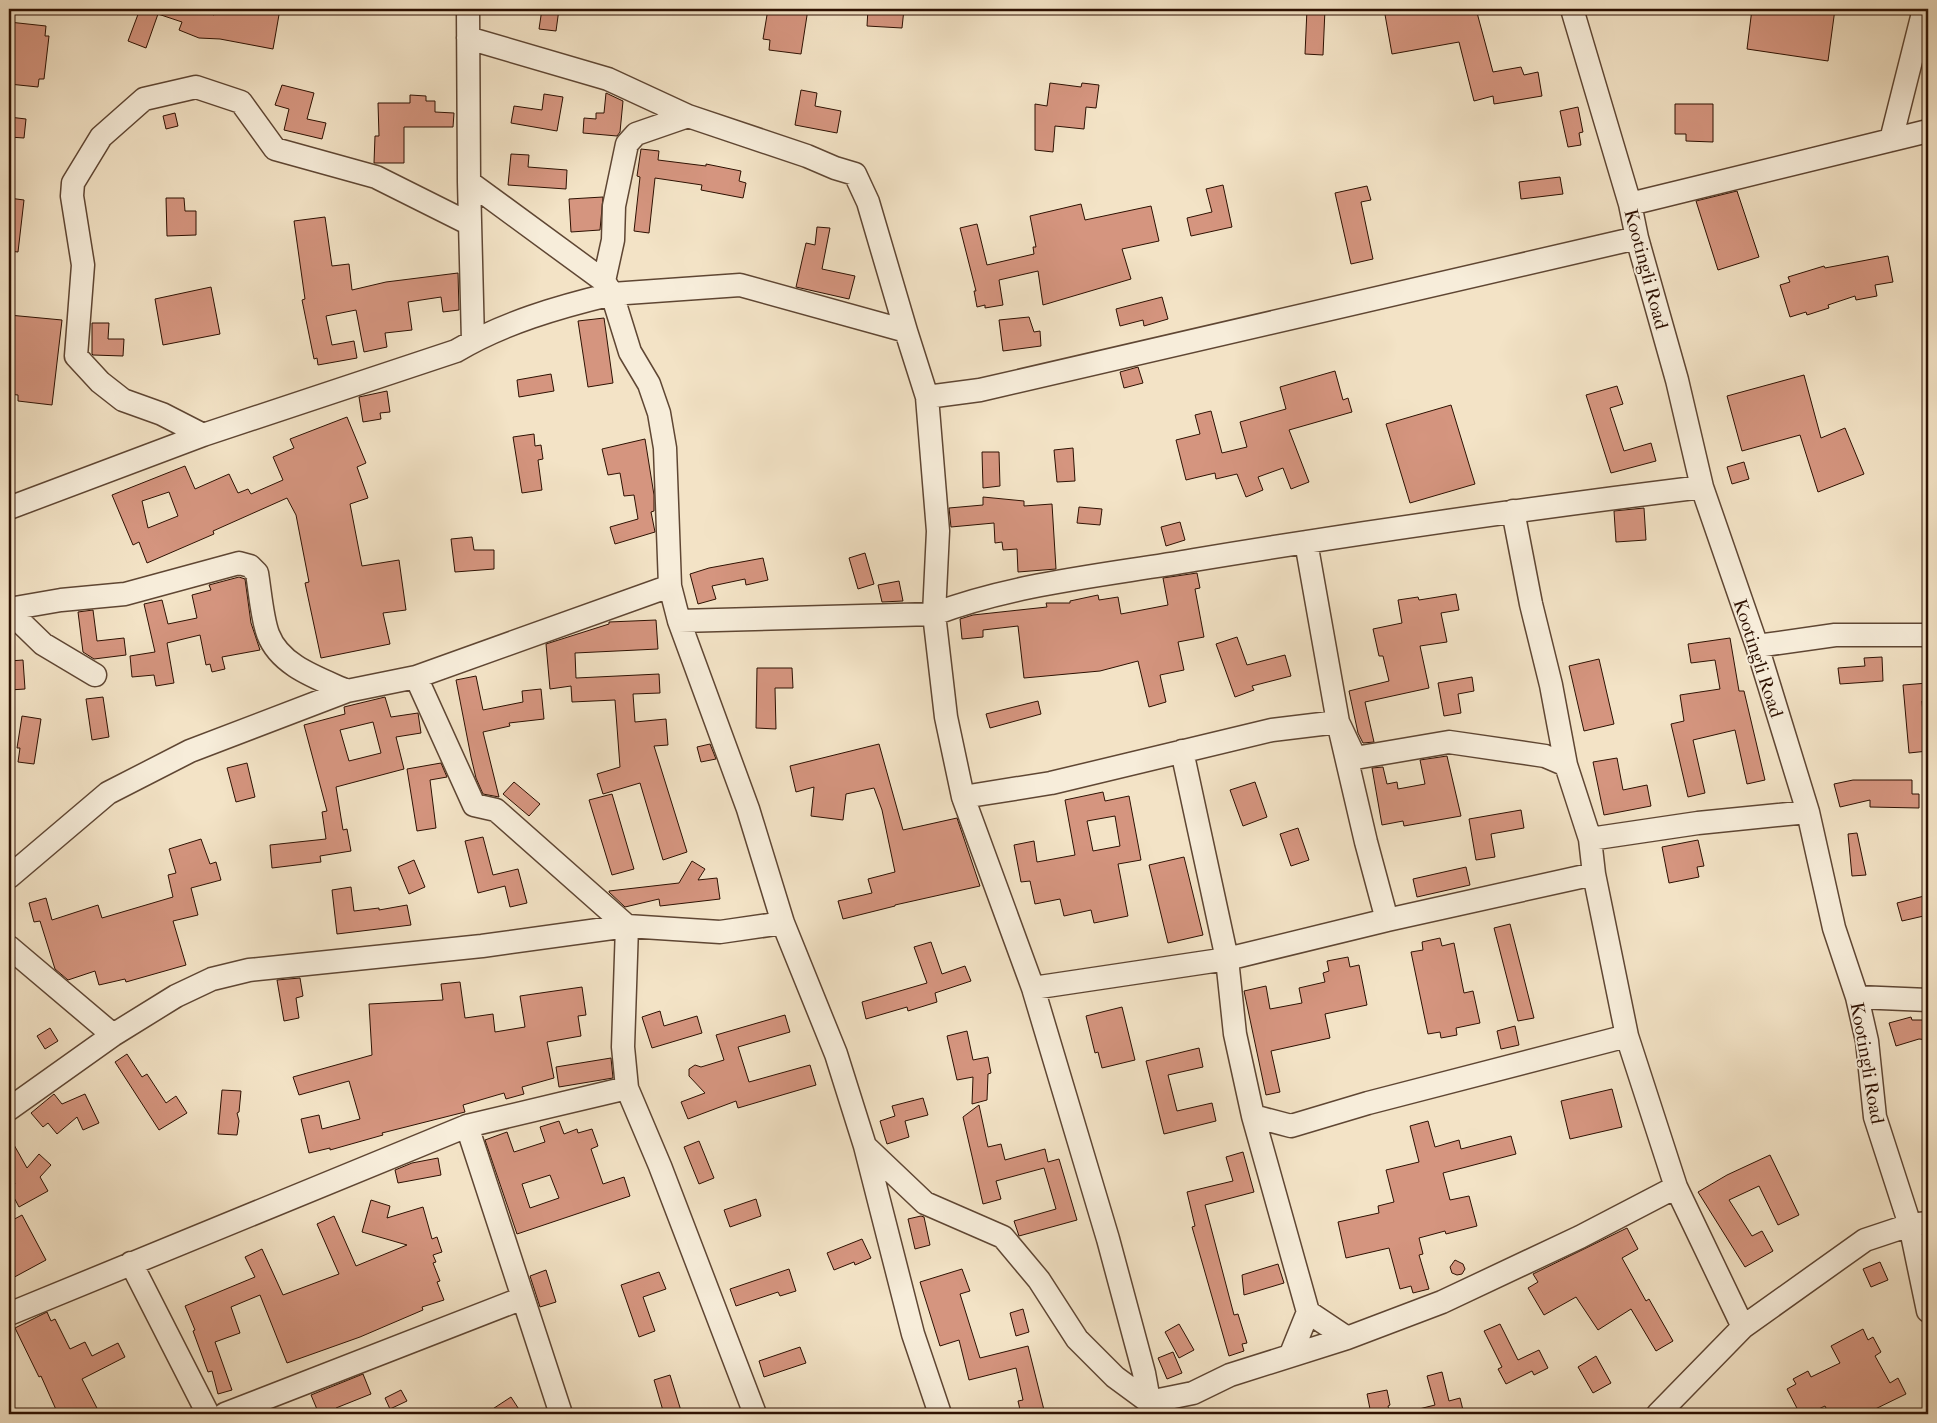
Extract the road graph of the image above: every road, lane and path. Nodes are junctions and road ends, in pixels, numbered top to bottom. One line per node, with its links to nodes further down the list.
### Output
1 (468, 9): 4 (street)
2 (1572, 9): 9 (street, Kootingli Road)
3 (1922, 9): 7 (street)
4 (468, 38): 5 (street); 8 (street)
5 (688, 116): 12 (street); 13 (street)
6 (1928, 131): 7 (street)
7 (1891, 140): 9 (street)
8 (469, 182): 10 (street); 12 (street)
9 (1630, 204): 11 (street, Kootingli Road)
10 (470, 224): 14 (street); 16 (street)
11 (1637, 238): 15 (street); 17 (street, Kootingli Road)
12 (608, 288): 13 (street); 14 (street); 21 (street)
13 (906, 331): 15 (street)
14 (473, 340): 16 (street)
15 (928, 397): 23 (street)
16 (203, 435): 18 (street)
17 (1702, 487): 19 (street); 26 (street, Kootingli Road)
18 (9, 508)
19 (1513, 511): 20 (street); 32 (street)
20 (1306, 542): 23 (street); 30 (street)
21 (670, 586): 24 (street); 28 (street)
22 (9, 610): 27 (street); 29 (street)
23 (934, 614): 24 (street); 33 (street)
24 (678, 621): 39 (street)
25 (1928, 635): 26 (street)
26 (1757, 646): 34 (street, Kootingli Road)
27 (95, 675)
28 (416, 677): 29 (street); 40 (street)
29 (347, 692): 37 (street)
30 (1338, 722): 31 (street); 32 (street); 38 (street)
31 (1182, 751): 33 (street); 42 (street)
32 (1566, 765): 35 (street)
33 (963, 797): 43 (street)
34 (1808, 812): 35 (street); 44 (street, Kootingli Road)
35 (1590, 839): 36 (street)
36 (1594, 874): 38 (street); 47 (street)
37 (9, 877)
38 (1387, 920): 42 (street)
39 (783, 923): 40 (street); 52 (street)
40 (627, 926): 46 (street); 48 (street)
41 (9, 947): 46 (street)
42 (1228, 959): 43 (street); 50 (street)
43 (1033, 988): 63 (street)
44 (1857, 997): 45 (street); 54 (street, Kootingli Road)
45 (1928, 1000)
46 (113, 1034): 49 (street)
47 (1627, 1036): 50 (street); 53 (street)
48 (626, 1088): 51 (street); 67 (street)
49 (9, 1109)
50 (1253, 1116): 58 (street)
51 (467, 1126): 55 (street); 56 (street)
52 (865, 1146): 63 (street); 68 (street)
53 (1676, 1187): 60 (street); 61 (street)
54 (1919, 1224): 57 (street, Kootingli Road); 60 (street)
55 (131, 1263): 59 (street); 64 (street)
56 (523, 1298): 65 (street); 66 (street)
57 (1928, 1311)
58 (1308, 1312): 61 (street); 62 (street)
59 (9, 1314)
60 (1743, 1327): 69 (street)
61 (1347, 1338): 62 (street)
62 (1291, 1354): 63 (street)
63 (1151, 1408)
64 (208, 1414)
65 (225, 1414)
66 (561, 1414)
67 (755, 1414)
68 (940, 1414)
69 (1658, 1414)

